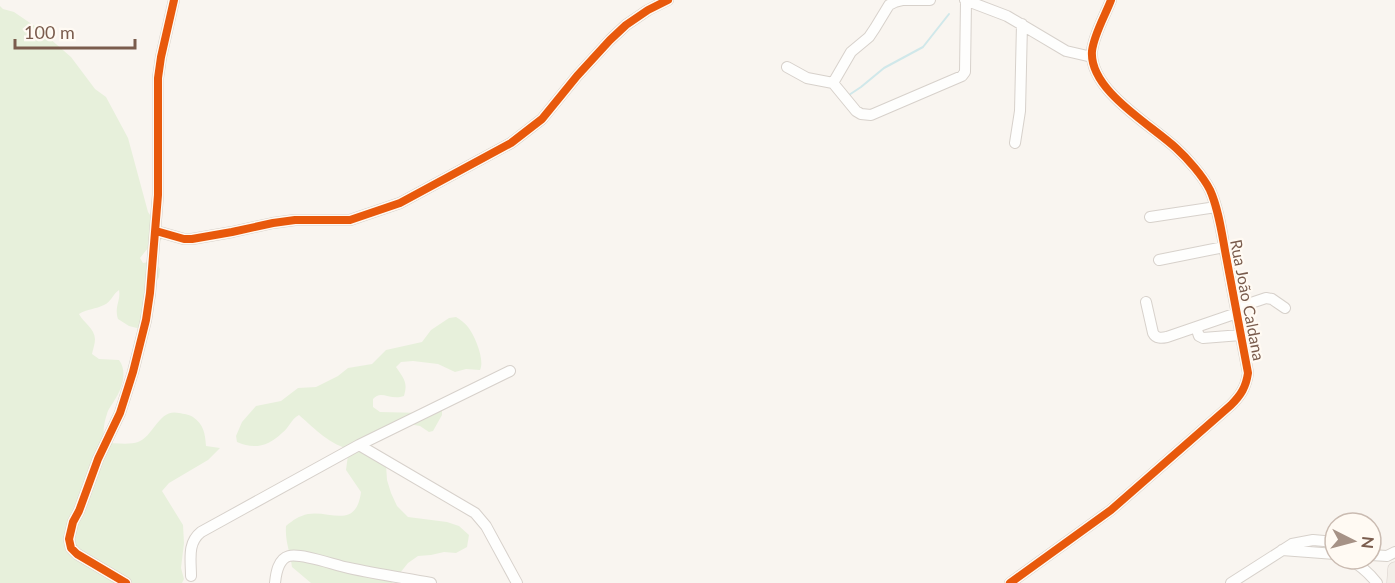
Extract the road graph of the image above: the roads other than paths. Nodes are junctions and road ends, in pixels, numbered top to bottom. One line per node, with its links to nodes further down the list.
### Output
1 (174, 0): 13 (street)
2 (668, 0): 13 (street)
3 (930, 0): 9 (street)
4 (966, 0): 6 (street); 9 (street)
5 (1111, 0): 7 (street)
6 (1022, 24): 7 (street); 10 (street)
7 (1092, 57): 11 (street, Rua João Caldana)
8 (787, 67): 9 (street)
9 (833, 83)
10 (1016, 143)
11 (1216, 207): 12 (street); 14 (street, Rua João Caldana)
12 (1150, 217)
13 (156, 231): 29 (street)
14 (1224, 247): 15 (street); 18 (street, Rua João Caldana)
15 (1159, 260)
16 (1146, 302): 19 (street)
17 (1285, 308): 18 (street)
18 (1236, 310): 19 (street); 20 (street, Rua João Caldana)
19 (1196, 327): 20 (street)
20 (1241, 335): 33 (street, Rua João Caldana)
21 (510, 371): 22 (street)
22 (359, 445): 28 (street); 32 (street)
23 (1323, 541): 24 (street)
24 (1282, 550): 25 (street); 34 (street)
25 (1323, 553)
26 (1395, 570): 36 (main road)
27 (1366, 571): 35 (street)
28 (191, 576)
29 (126, 583)
30 (275, 583): 31 (street)
31 (431, 583)
32 (517, 583)
33 (1010, 583)
34 (1231, 583)
35 (1377, 583)
36 (1394, 583)

